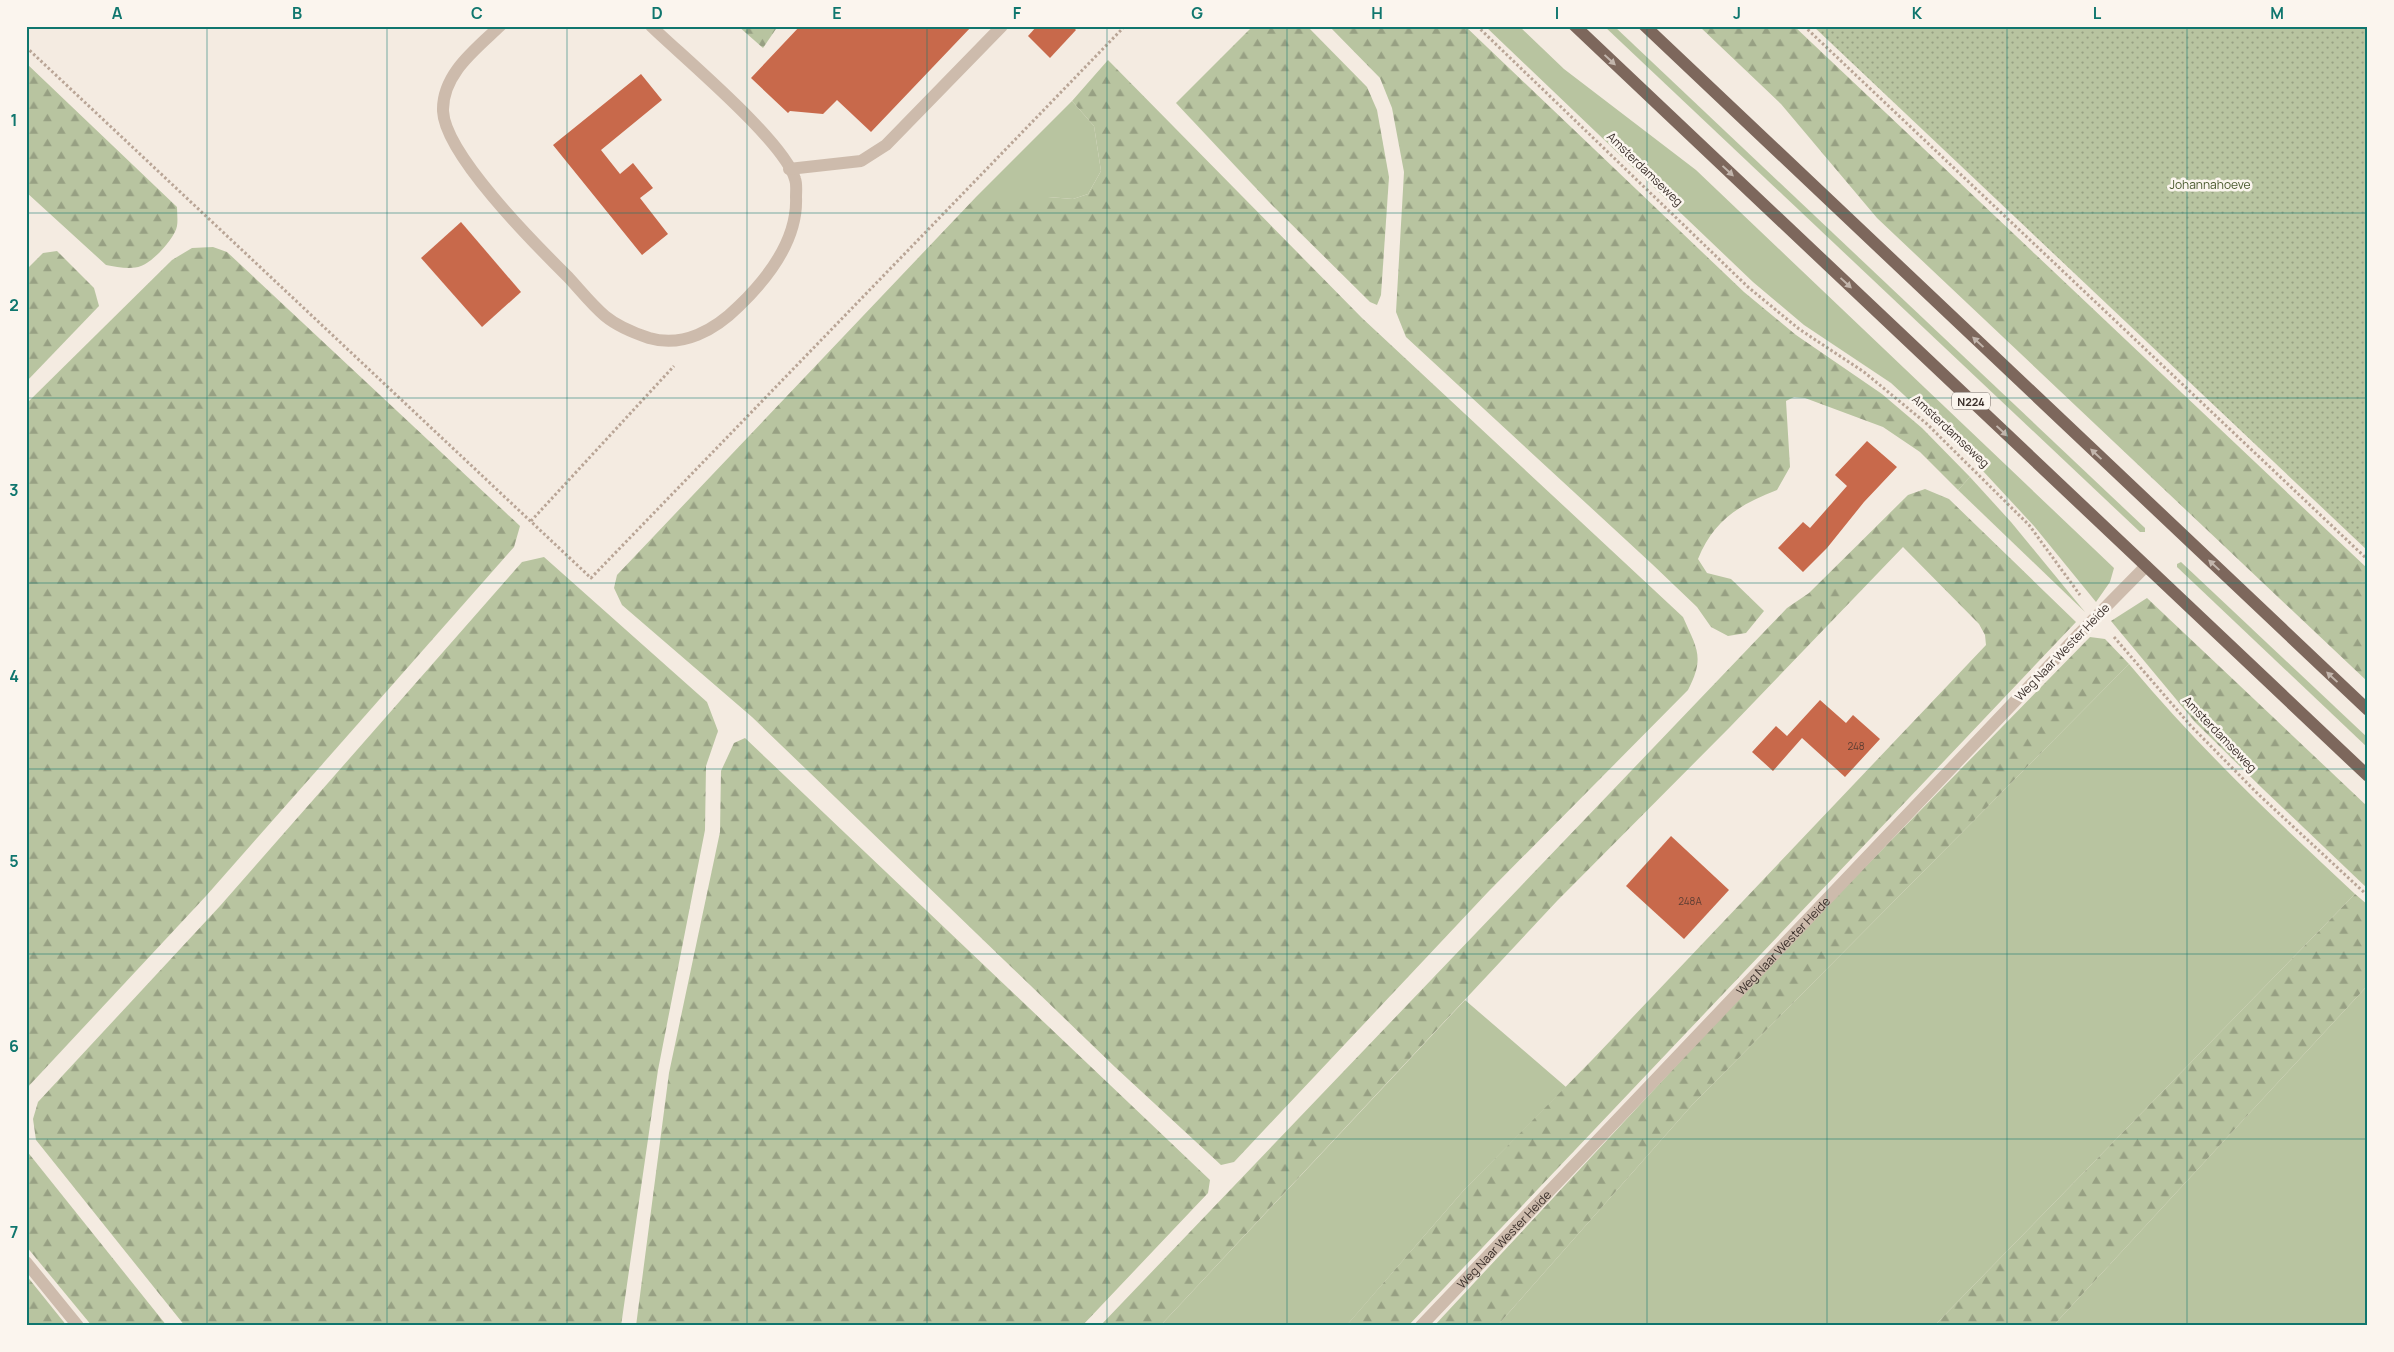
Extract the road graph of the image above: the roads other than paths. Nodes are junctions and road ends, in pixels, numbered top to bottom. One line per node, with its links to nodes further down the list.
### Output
1 (500, 26): 6 (street)
2 (651, 26): 6 (street)
3 (1002, 26): 6 (street)
4 (1574, 26): 7 (main road, N224, one-way to 7)
5 (1645, 26): 8 (main road, one-way to 5)
6 (789, 169)
7 (2146, 566): 9 (main road, N224); 12 (street, Weg Naar Wester Heide)
8 (2368, 710)
9 (2368, 776)
10 (26, 1262): 11 (street)
11 (78, 1326)
12 (1420, 1326)

